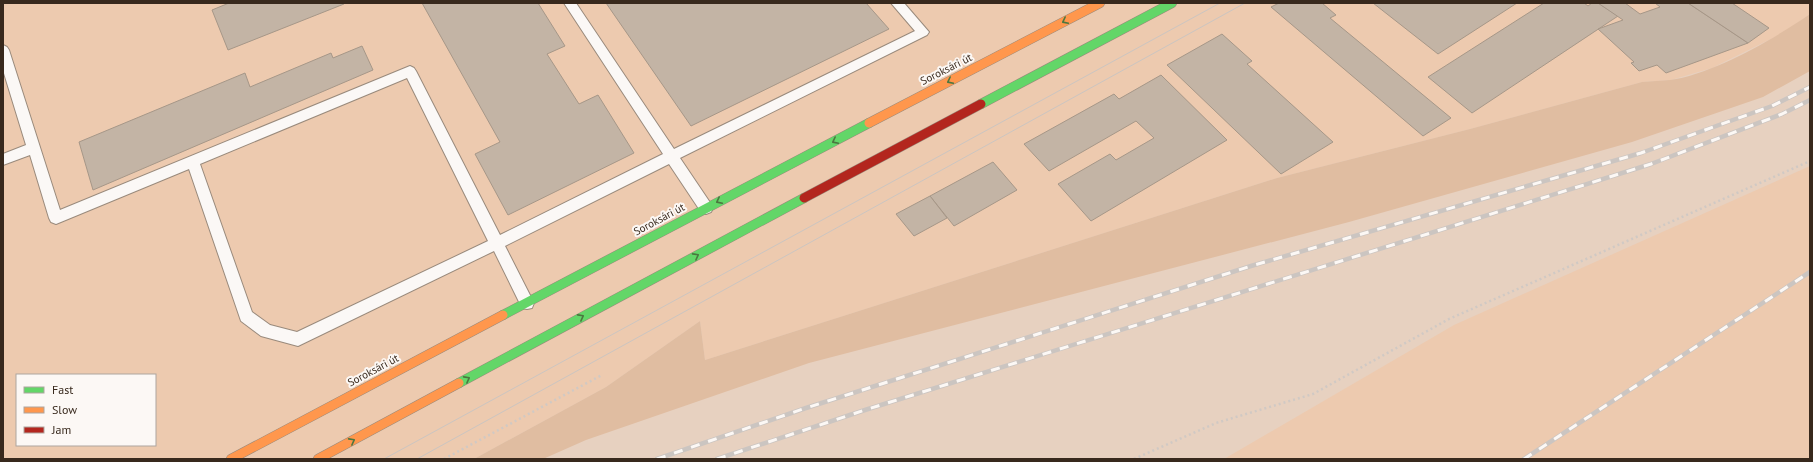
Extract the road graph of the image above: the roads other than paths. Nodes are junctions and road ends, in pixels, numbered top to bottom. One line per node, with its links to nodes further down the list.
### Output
1 (570, 3): 8 (lane)
2 (896, 3): 8 (lane)
3 (1100, 3): 11 (main road, Soroksári út, one-way to 11)
4 (1172, 3): 15 (main road, one-way to 4)
5 (3, 50): 6 (lane)
6 (6, 72): 7 (lane)
7 (34, 148): 9 (lane); 10 (lane)
8 (672, 157): 11 (lane); 12 (lane)
9 (3, 160)
10 (193, 162): 12 (lane); 12 (lane)
11 (706, 208): 13 (main road, Soroksári út)
12 (497, 243): 13 (lane)
13 (527, 303): 14 (main road, Soroksári út)
14 (231, 459)
15 (318, 459)

